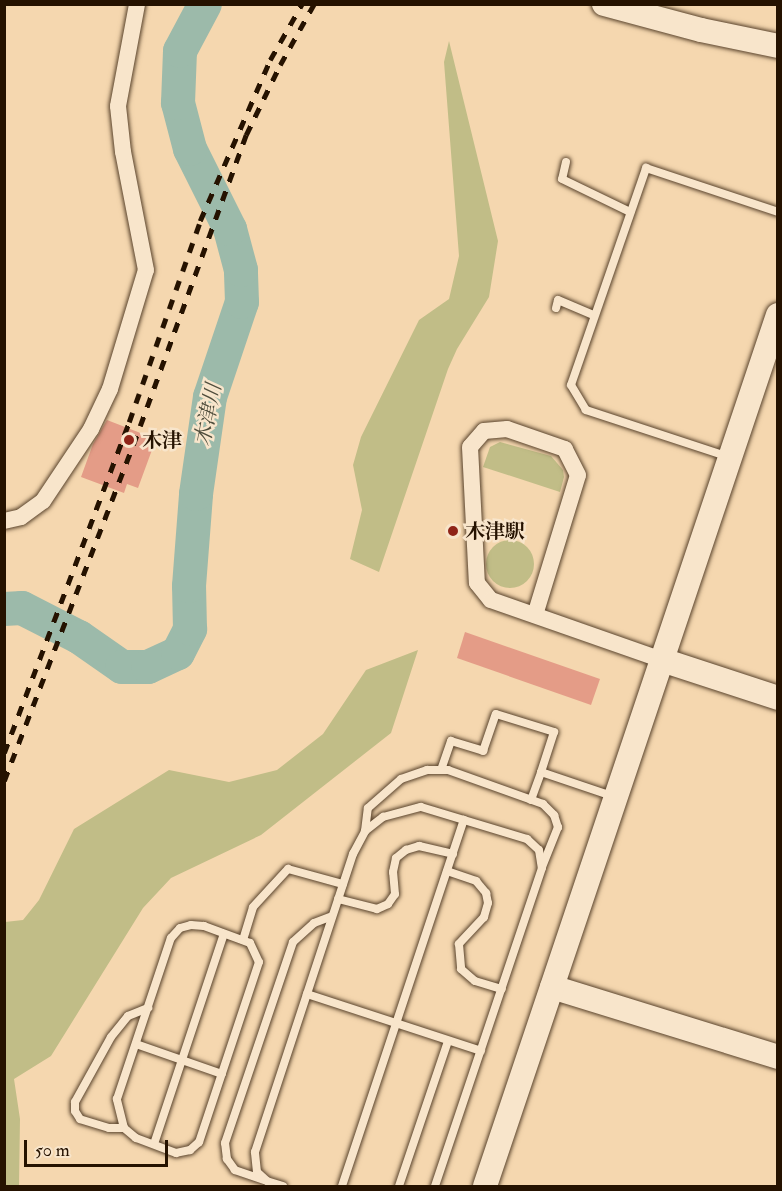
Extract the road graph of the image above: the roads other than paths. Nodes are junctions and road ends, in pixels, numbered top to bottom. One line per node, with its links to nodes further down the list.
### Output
1 (136, 4): 14 (street)
2 (604, 4): 3 (street)
3 (701, 30): 4 (street); 5 (street)
4 (777, 46)
5 (777, 55)
6 (566, 162): 7 (lane)
7 (630, 212): 8 (lane); 10 (lane)
8 (777, 212)
9 (556, 308): 10 (lane)
10 (594, 315): 13 (lane)
11 (777, 315): 12 (street)
12 (773, 346): 13 (street)
13 (729, 458): 16 (street)
14 (4, 521)
15 (535, 615): 15 (street); 16 (street)
16 (662, 660): 17 (street); 20 (street)
17 (777, 698)
18 (441, 770): 19 (lane); 21 (lane); 23 (lane)
19 (541, 772): 20 (lane); 21 (lane)
20 (616, 797): 32 (street)
21 (531, 800): 25 (lane)
22 (465, 820): 23 (lane); 24 (lane); 25 (lane)
23 (365, 831): 27 (lane)
24 (453, 854): 26 (lane); 28 (lane)
25 (542, 868): 33 (lane)
26 (447, 871): 33 (lane); 36 (lane)
27 (343, 884): 28 (lane); 31 (lane)
28 (338, 899): 29 (lane)
29 (332, 916): 34 (lane); 45 (lane)
30 (224, 934): 31 (lane); 35 (lane); 41 (lane)
31 (243, 940): 42 (lane)
32 (552, 987): 40 (street); 50 (street)
33 (502, 988): 39 (lane)
34 (307, 994): 36 (lane); 45 (lane)
35 (148, 1008): 38 (lane); 43 (lane)
36 (396, 1024): 37 (lane); 47 (lane)
37 (448, 1041): 39 (lane); 48 (lane)
38 (136, 1044): 41 (lane); 43 (lane)
39 (481, 1052): 49 (lane)
40 (777, 1057)
41 (182, 1060): 42 (lane); 44 (lane)
42 (222, 1074): 44 (lane)
43 (124, 1128): 44 (lane)
44 (154, 1144)
45 (267, 1181): 46 (lane)
46 (283, 1186)
47 (342, 1186)
48 (399, 1186)
49 (435, 1186)
50 (485, 1186)

